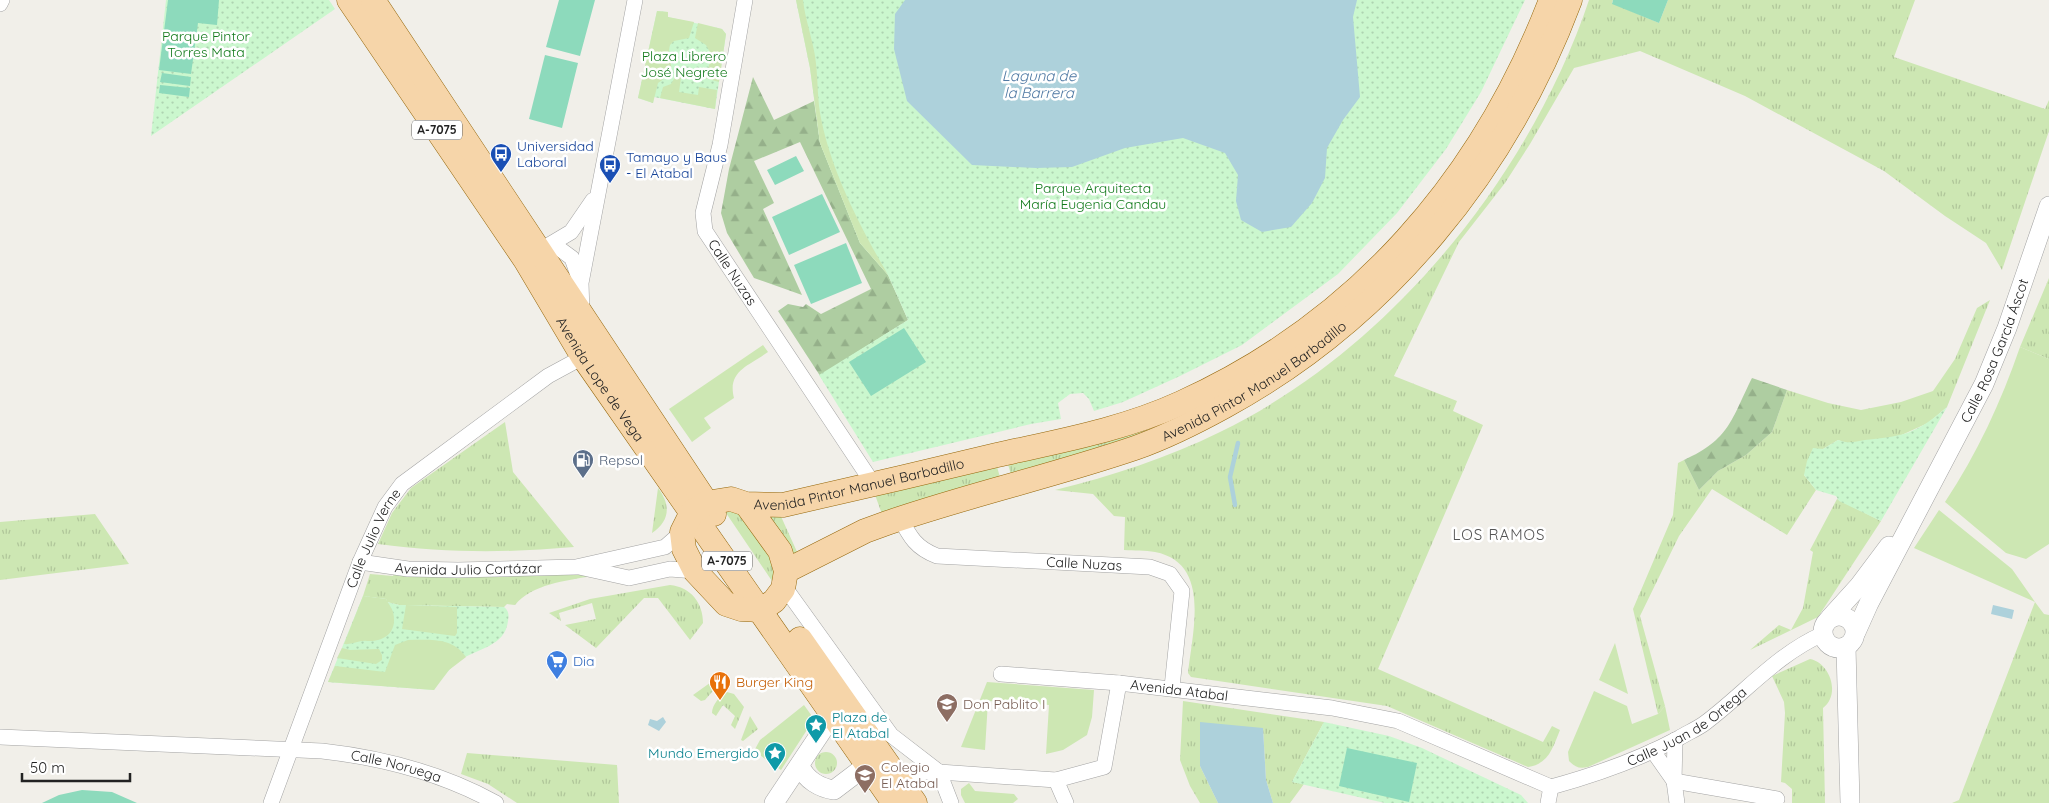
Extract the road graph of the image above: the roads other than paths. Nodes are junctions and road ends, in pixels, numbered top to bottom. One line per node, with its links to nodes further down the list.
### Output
1 (2, 0): 8 (street)
2 (348, 0): 11 (main road, Avenida Lope de Vega / A-7075)
3 (373, 0): 11 (main road, Avenida Lope de Vega / A-7075)
4 (635, 0): 9 (street)
5 (745, 0): 15 (street, Calle Nuzas)
6 (1551, 0): 15 (main road, Avenida Pintor Manuel Barbadillo)
7 (1570, 0): 19 (main road, Avenida Pintor Manuel Barbadillo)
8 (0, 4)
9 (596, 195): 11 (street); 12 (street)
10 (2049, 206): 16 (street, Calle Rosa García Áscot)
11 (539, 252): 12 (street); 13 (main road, Avenida Lope de Vega / A-7075); 14 (main road, Avenida Lope de Vega / A-7075)
12 (581, 282): 13 (street)
13 (582, 314): 18 (main road, Avenida Lope de Vega / A-7075)
14 (583, 357): 18 (main road, Avenida Lope de Vega / A-7075); 20 (street, Calle Julio Verne)
15 (874, 485): 17 (main road, Avenida Pintor Manuel Barbadillo)
16 (1928, 492): 24 (street, Calle Rosa García Áscot); 25 (street, Calle Rosa García Áscot)
17 (746, 504): 18 (main road, Avenida Pintor Manuel Barbadillo); 23 (main road)
18 (693, 516): 21 (street, Avenida Julio Cortázar); 22 (main road); 23 (main road, Avenida Lope de Vega / A-7075)
19 (900, 518): 23 (main road, Avenida Pintor Manuel Barbadillo); 30 (street, Calle Nuzas)
20 (360, 562): 21 (street, Avenida Julio Cortázar); 34 (street, Calle Julio Verne)
21 (576, 567): 22 (street, Avenida Julio Cortázar)
22 (695, 571): 23 (main road)
23 (776, 592): 31 (main road, Avenida Lope de Vega / A-7075); 36 (main road, Avenida Lope de Vega / A-7075)
24 (1849, 596): 25 (street); 26 (street, Calle Rosa García Áscot)
25 (1869, 603): 27 (street, Calle Rosa García Áscot)
26 (1827, 626): 27 (street); 27 (street); 33 (street, Calle Juan de Ortega)
27 (1851, 639): 53 (street, Calle Rosa García Áscot)
28 (1001, 674): 29 (street)
29 (1119, 683): 30 (street, Avenida Atabal); 39 (street, Avenida Atabal)
30 (1172, 688): 41 (street, Avenida Atabal)
31 (832, 716): 36 (main road, Avenida Lope de Vega / A-7075); 37 (street)
32 (0, 738): 34 (street, Calle Noruega)
33 (1675, 740): 35 (street, Calle Juan de Ortega); 40 (street)
34 (290, 750): 45 (street, Calle Julio Verne); 46 (street, Calle Noruega)
35 (1652, 751): 40 (street); 41 (street, Calle Juan de Ortega)
36 (883, 757): 38 (street, Avenida Atabal); 38 (street, Avenida Lope de Vega); 42 (street); 47 (main road, Avenida Lope de Vega / A-7075); 48 (main road, Avenida Lope de Vega / A-7075)
37 (800, 766): 42 (street); 44 (street)
38 (938, 772): 39 (street, Avenida Atabal); 49 (street)
39 (1056, 780): 50 (street)
40 (1674, 780): 43 (street); 52 (street)
41 (1551, 787): 51 (street)
42 (833, 796)
43 (1777, 799)
44 (773, 800)
45 (271, 803)
46 (496, 803)
47 (894, 803)
48 (915, 803)
49 (951, 803)
50 (1066, 803)
51 (1548, 803)
52 (1677, 803)
53 (1850, 803)

